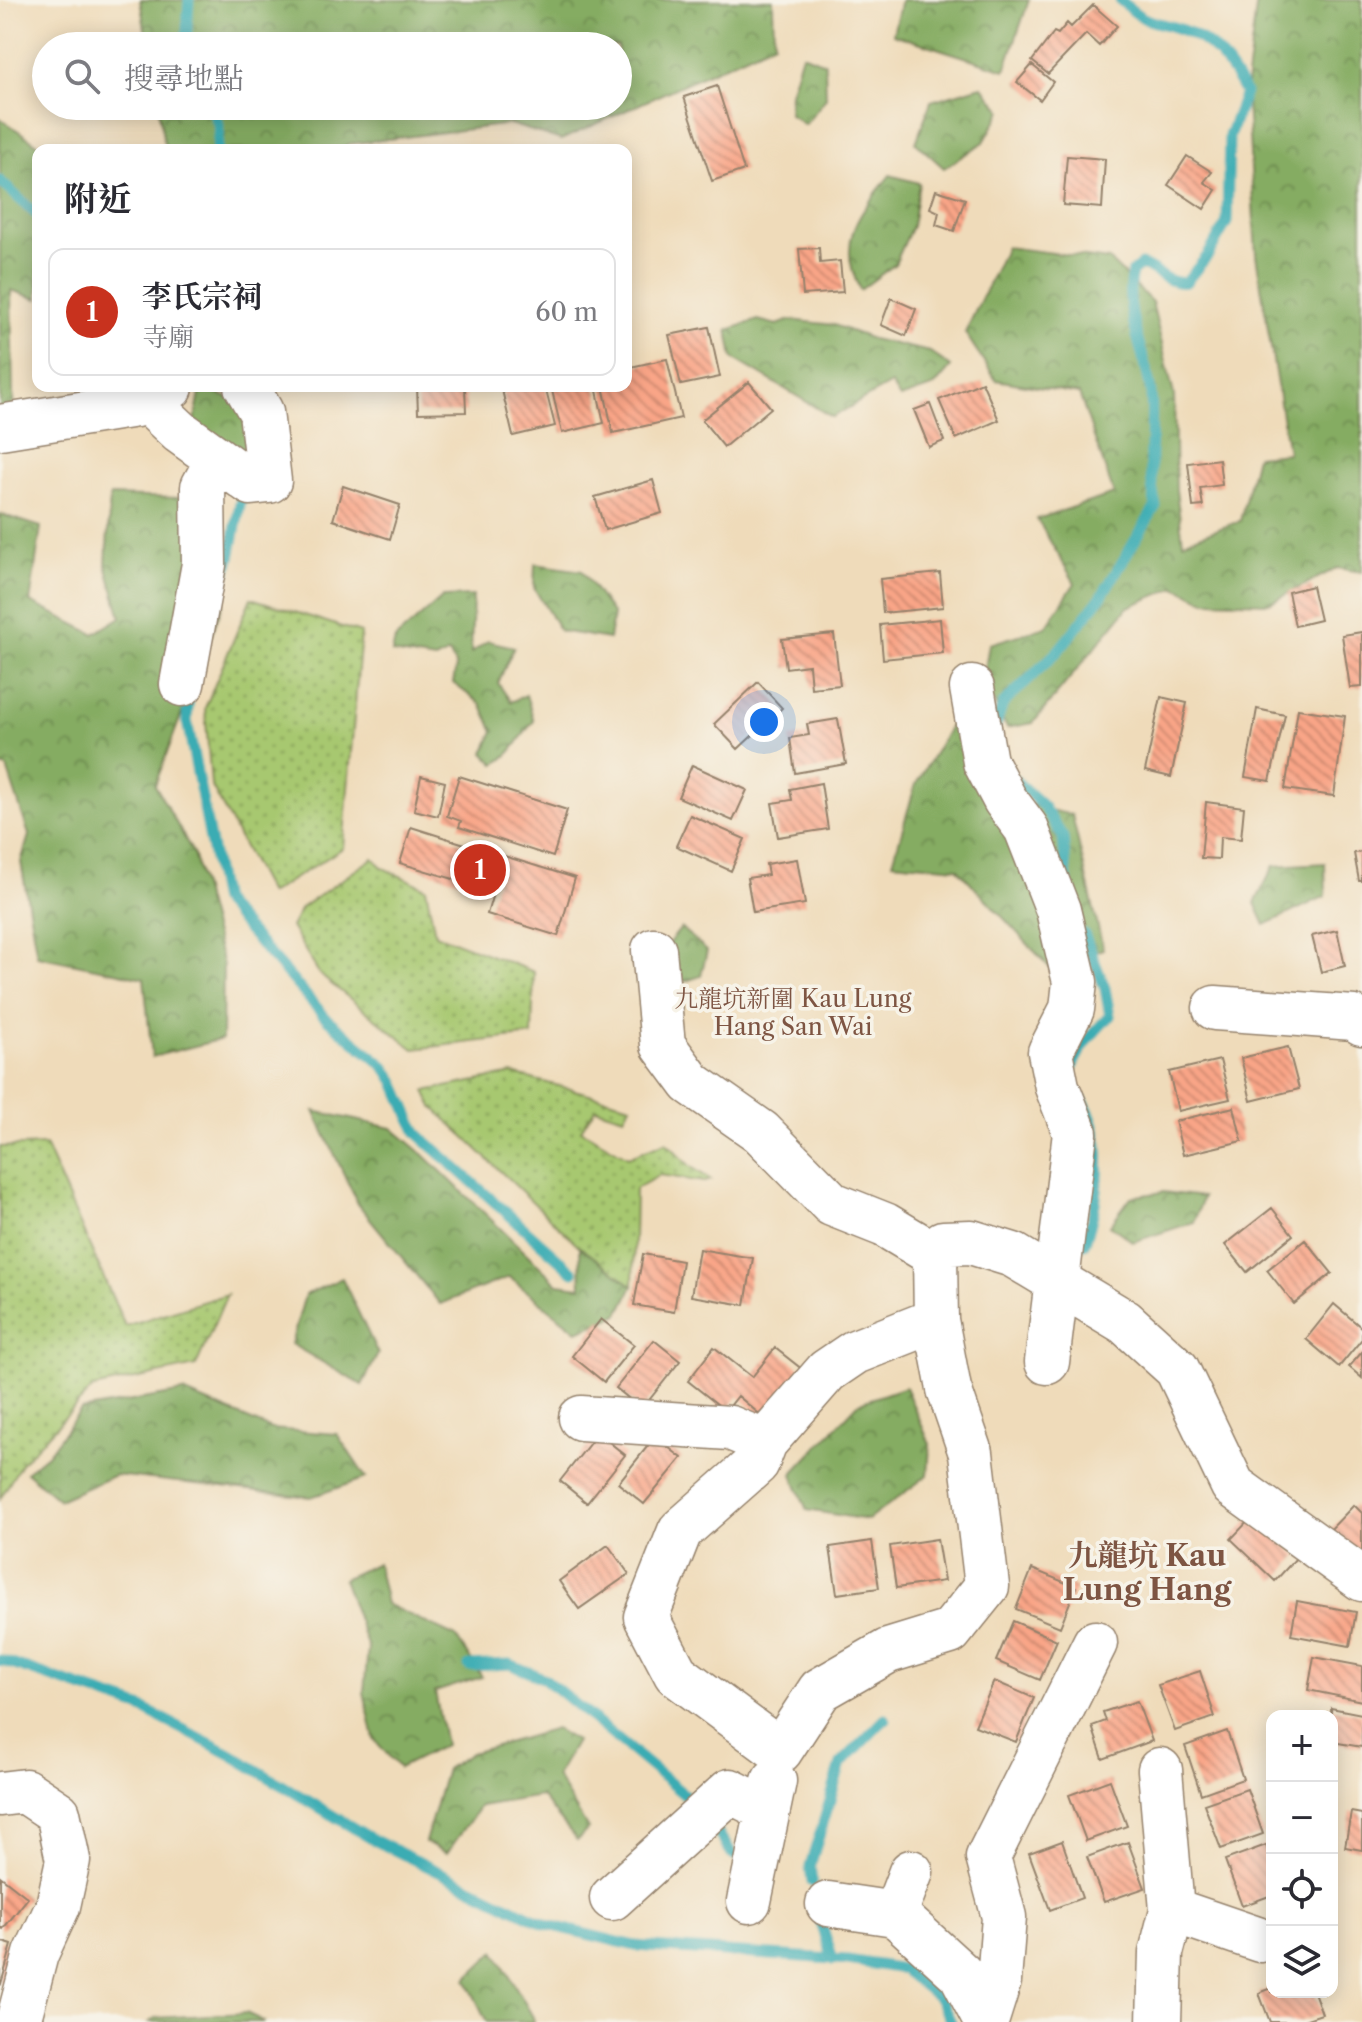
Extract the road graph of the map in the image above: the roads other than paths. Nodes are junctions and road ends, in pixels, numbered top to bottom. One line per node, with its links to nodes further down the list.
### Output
1 (249, 392): 4 (street)
2 (160, 393): 3 (street); 4 (street)
3 (0, 427)
4 (217, 461): 5 (street)
5 (182, 684)
6 (972, 688): 11 (street)
7 (654, 950): 10 (street)
8 (1215, 1008): 9 (street)
9 (1362, 1023)
10 (935, 1255): 11 (street); 12 (street)
11 (1055, 1278): 13 (street); 16 (street)
12 (936, 1320): 15 (street); 18 (street)
13 (1047, 1362)
14 (581, 1418): 15 (street)
15 (765, 1442): 18 (street)
16 (1362, 1579)
17 (1095, 1643): 31 (street)
18 (780, 1751): 21 (street)
19 (1160, 1770): 26 (street)
20 (0, 1794): 30 (street)
21 (768, 1810): 23 (street); 24 (street)
22 (911, 1872): 27 (street)
23 (612, 1898)
24 (749, 1901)
25 (828, 1904): 27 (street)
26 (1172, 1910): 28 (street); 32 (street)
27 (895, 1914): 31 (street)
28 (1260, 1940)
29 (0, 2019): 30 (street)
30 (15, 2022)
31 (986, 2022)
32 (1159, 2022)

